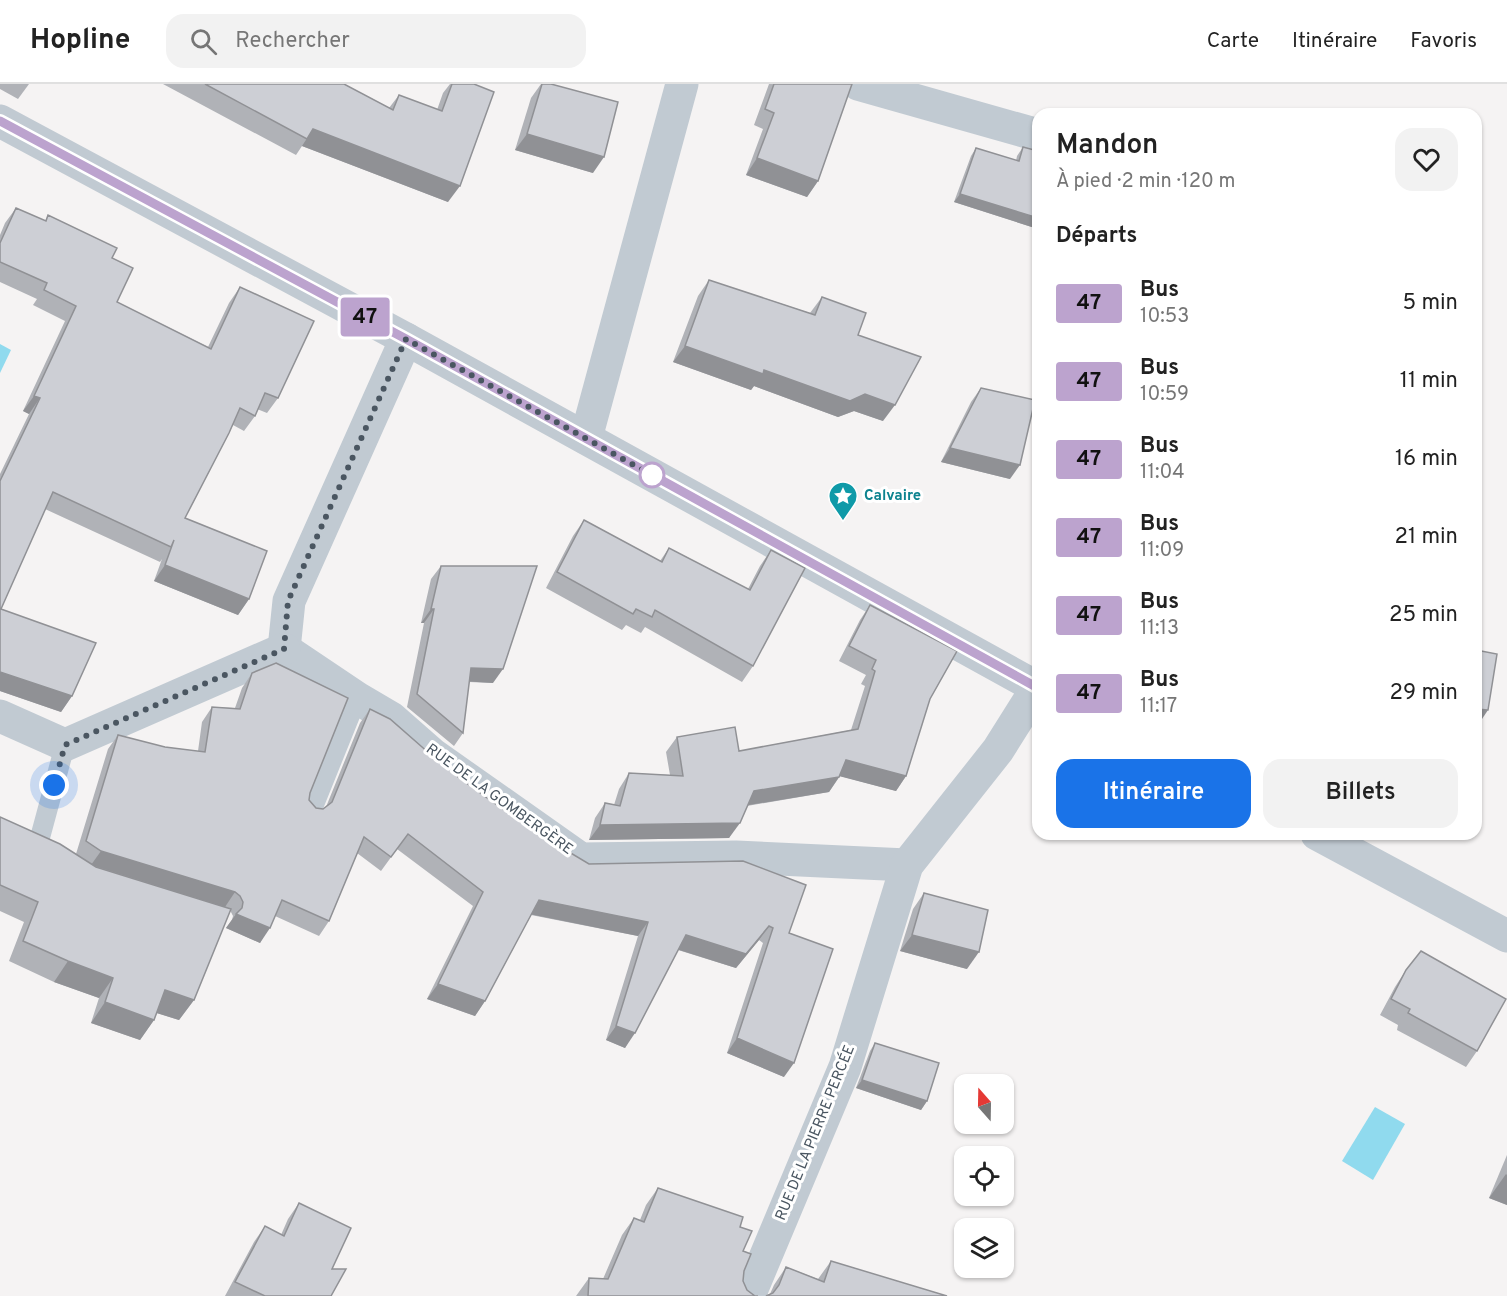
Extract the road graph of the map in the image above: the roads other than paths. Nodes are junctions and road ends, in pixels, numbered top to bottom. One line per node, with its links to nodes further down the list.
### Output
1 (682, 84): 6 (street)
2 (858, 84): 4 (street)
3 (8, 126): 5 (street)
4 (1032, 133)
5 (406, 339): 6 (street); 7 (street)
6 (586, 438): 8 (street)
7 (284, 649): 10 (street, RUE DE LA GOMBERGÈRE); 12 (street)
8 (1032, 685)
9 (1032, 697): 16 (street)
10 (357, 698): 13 (lane); 16 (street, RUE DE LA GOMBERGÈRE)
11 (0, 716): 12 (street)
12 (65, 745): 15 (lane)
13 (311, 812)
14 (1328, 840): 17 (street)
15 (67, 864)
16 (907, 865): 18 (street, RUE DE LA PIERRE PERCÉE)
17 (1507, 936)
18 (749, 1296)

